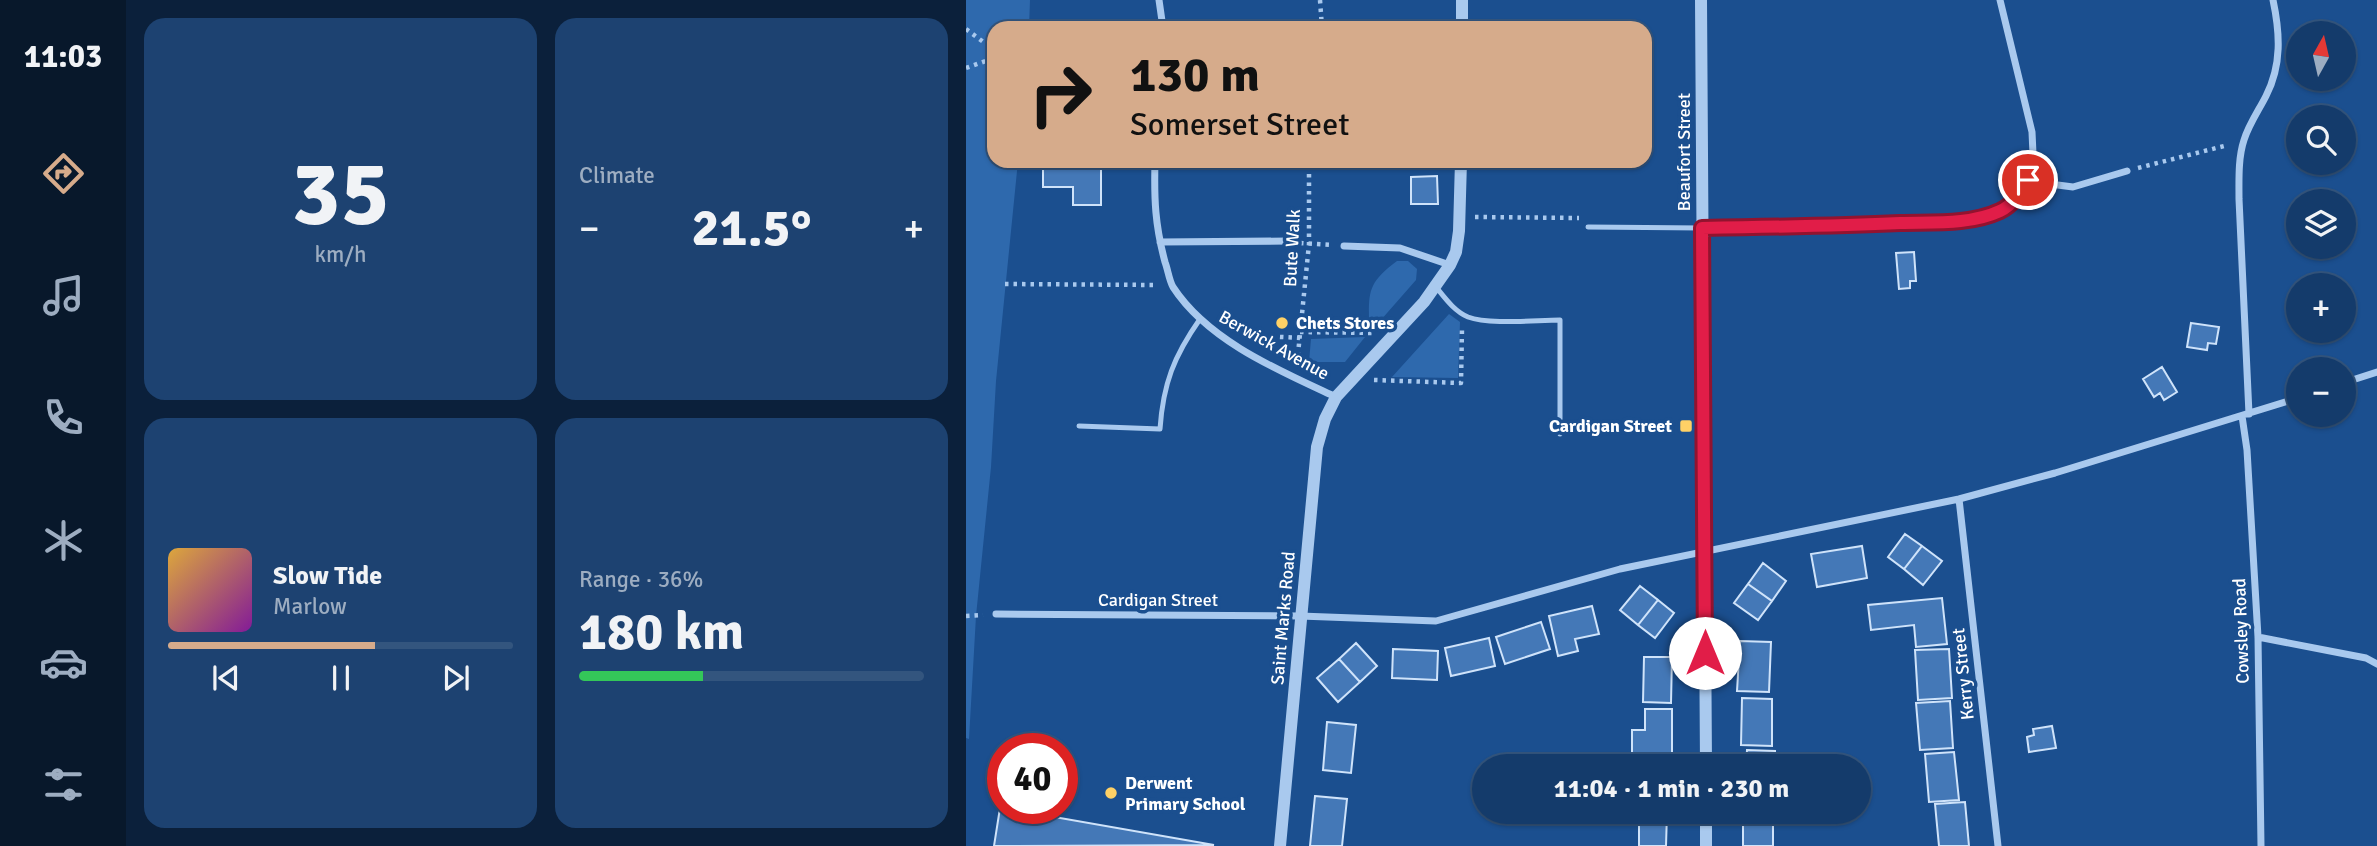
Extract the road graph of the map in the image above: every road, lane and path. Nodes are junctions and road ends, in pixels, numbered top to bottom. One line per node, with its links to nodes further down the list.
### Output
1 (1159, 0): 7 (street)
2 (1320, 0): 8 (path)
3 (1462, 0): 9 (street)
4 (1701, 0): 22 (street, Beaufort Street)
5 (2000, 0): 19 (street)
6 (2273, 0): 14 (street, Cowsley Road)
7 (1162, 21)
8 (1322, 21)
9 (1462, 21)
10 (966, 29): 11 (path)
11 (987, 45)
12 (987, 60): 13 (path)
13 (966, 68)
14 (2243, 141): 18 (path); 42 (street, Cowsley Road)
15 (1155, 168): 24 (street, Berwick Avenue)
16 (1309, 168): 25 (path, Bute Walk)
17 (1461, 168): 20 (street, Saint Marks Road)
18 (2127, 171): 19 (street)
19 (2029, 176): 22 (street)
20 (1461, 217): 21 (path); 27 (street, Saint Marks Road)
21 (1588, 227): 22 (lane)
22 (1702, 228): 46 (street, Beaufort Street)
23 (1288, 241): 24 (street); 25 (path)
24 (1160, 242): 29 (street, Berwick Avenue)
25 (1309, 244): 26 (path); 35 (path, Bute Walk)
26 (1344, 246): 27 (street)
27 (1450, 265): 30 (street, Saint Marks Road)
28 (1005, 284): 29 (path)
29 (1172, 285): 32 (street, Berwick Avenue)
30 (1436, 287): 31 (lane); 33 (street, Saint Marks Road)
31 (1463, 313): 39 (path); 44 (lane)
32 (1200, 319): 34 (street, Berwick Avenue); 43 (lane)
33 (1396, 333): 35 (path); 39 (street, Saint Marks Road)
34 (1217, 334): 35 (path); 37 (street, Berwick Avenue)
35 (1300, 335): 37 (path, Bute Walk)
36 (2377, 372): 38 (street)
37 (1296, 378): 40 (street, Berwick Avenue)
38 (2356, 379)
39 (1352, 380): 40 (street, Saint Marks Road)
40 (1336, 397): 48 (street, Saint Marks Road)
41 (2286, 402): 42 (street, Cardigan Street)
42 (2246, 415): 45 (street, Cardigan Street); 49 (street, Cowsley Road)
43 (1079, 426)
44 (1560, 434)
45 (1959, 499): 46 (street, Cardigan Street); 55 (street, Kerry Street)
46 (1705, 551): 48 (street, Cardigan Street); 51 (street, Beaufort Street)
47 (996, 614): 48 (street, Cardigan Street)
48 (1300, 616): 53 (street, Saint Marks Road)
49 (2258, 637): 50 (street); 56 (street, Cowsley Road)
50 (2377, 664)
51 (1706, 754)
52 (1706, 824): 54 (street)
53 (1280, 846)
54 (1706, 846)
55 (1998, 846)
56 (2261, 846)

